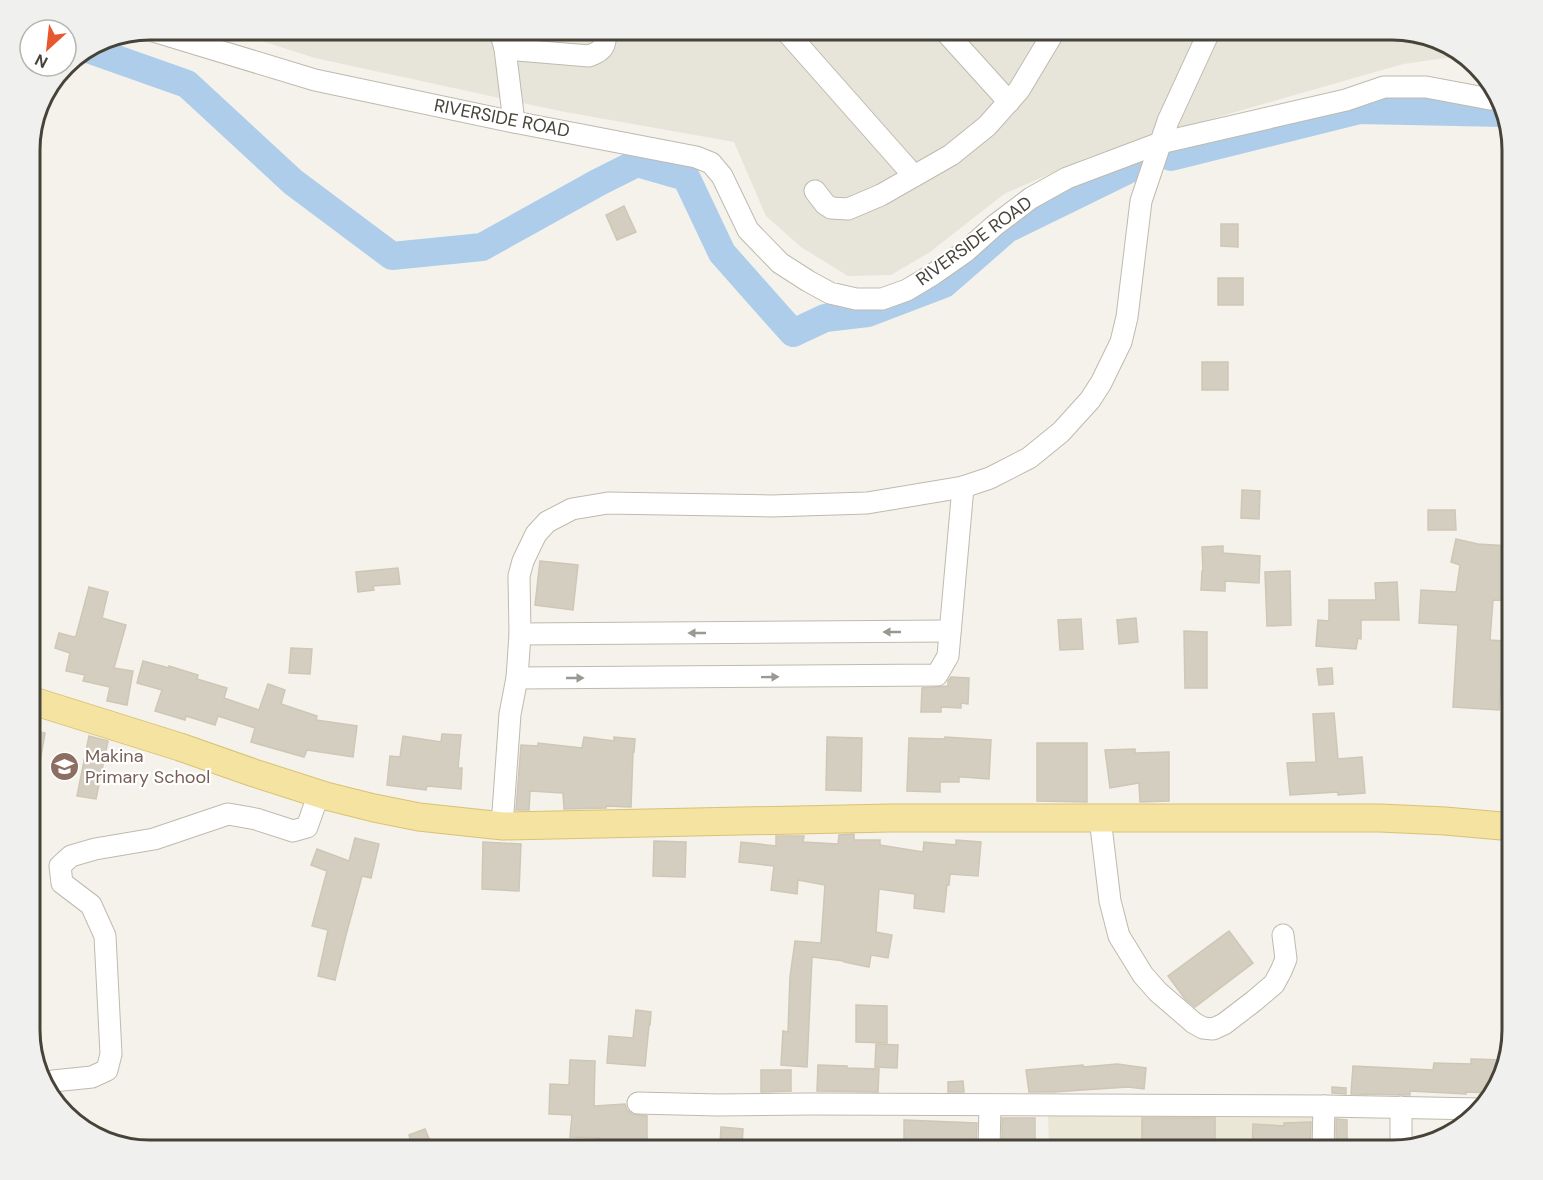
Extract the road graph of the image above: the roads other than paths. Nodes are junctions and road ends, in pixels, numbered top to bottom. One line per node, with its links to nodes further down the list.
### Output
1 (502, 40): 11 (street)
2 (794, 40): 13 (street)
3 (953, 40): 10 (street)
4 (1049, 40): 10 (street)
5 (1205, 40): 12 (street)
6 (186, 41): 11 (street, RIVERSIDE ROAD)
7 (506, 41): 8 (street)
8 (605, 41)
9 (1490, 99): 12 (street, RIVERSIDE ROAD)
10 (1009, 102): 13 (street)
11 (514, 122): 12 (street, RIVERSIDE ROAD)
12 (1160, 143): 15 (street)
13 (915, 176): 14 (street)
14 (815, 191)
15 (963, 487): 16 (street); 17 (street)
16 (950, 631): 17 (street, one-way to 17); 18 (street, one-way to 16)
17 (520, 634): 18 (street)
18 (517, 678): 22 (street)
19 (41, 703): 20 (main road)
20 (319, 794): 22 (main road); 25 (street)
21 (1100, 818): 22 (main road); 23 (main road); 24 (street)
22 (502, 826)
23 (1502, 826)
24 (1283, 935)
25 (53, 1081)
26 (638, 1103): 27 (street)
27 (990, 1105): 28 (street); 32 (street)
28 (1324, 1106): 29 (street); 33 (street)
29 (1401, 1107): 30 (street); 31 (street)
30 (1468, 1109)
31 (1401, 1139)
32 (989, 1140)
33 (1323, 1140)

